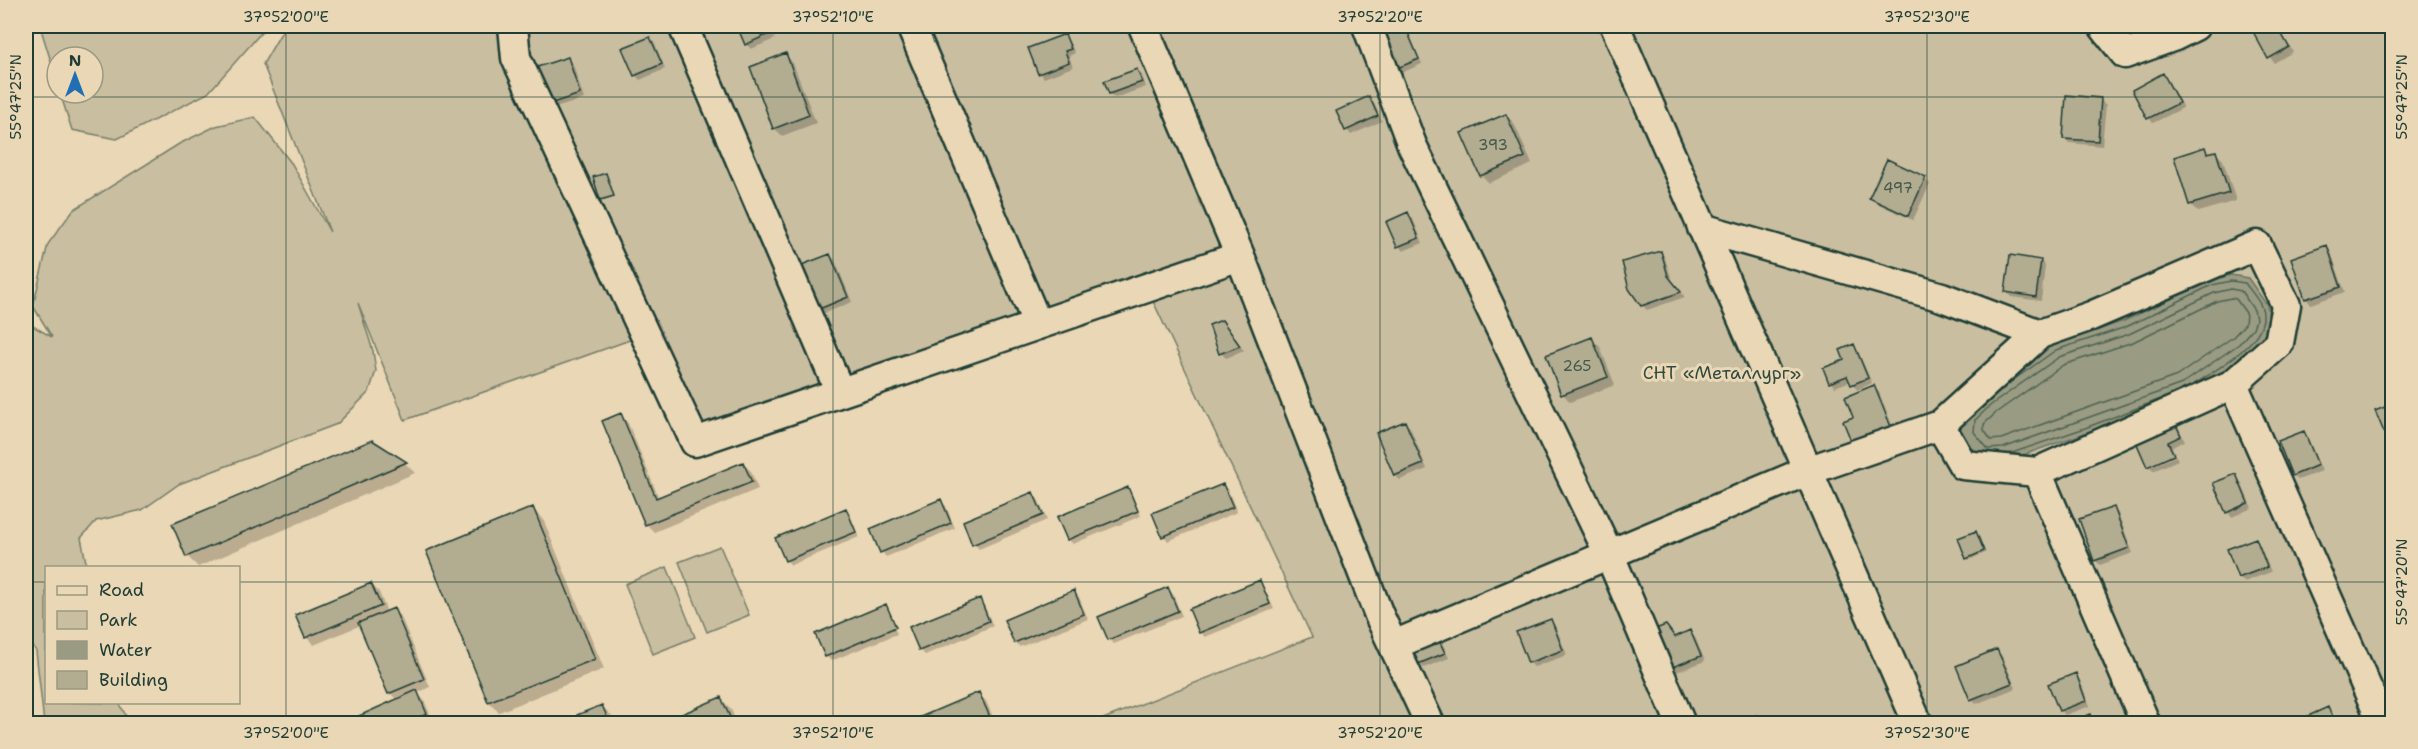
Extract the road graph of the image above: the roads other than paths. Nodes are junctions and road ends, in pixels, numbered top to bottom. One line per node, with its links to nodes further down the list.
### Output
1 (513, 26): 14 (street)
2 (683, 26): 14 (street)
3 (911, 26): 11 (street)
4 (1143, 26): 10 (street)
5 (1366, 26): 18 (street)
6 (1615, 26): 9 (street)
7 (2103, 26): 8 (street)
8 (2195, 26)
9 (1702, 228): 12 (street); 16 (street)
10 (1240, 256): 11 (street); 19 (street)
11 (1038, 325): 14 (street)
12 (2040, 334): 13 (street); 15 (street)
13 (2233, 384): 17 (street); 24 (street)
14 (840, 392)
15 (1940, 425): 16 (street); 17 (street)
16 (1807, 471): 18 (street); 22 (street)
17 (2037, 472): 23 (street)
18 (1610, 556): 19 (street); 21 (street)
19 (1394, 645): 20 (street)
20 (1430, 723)
21 (1680, 723)
22 (1918, 723)
23 (2146, 723)
24 (2383, 723)

